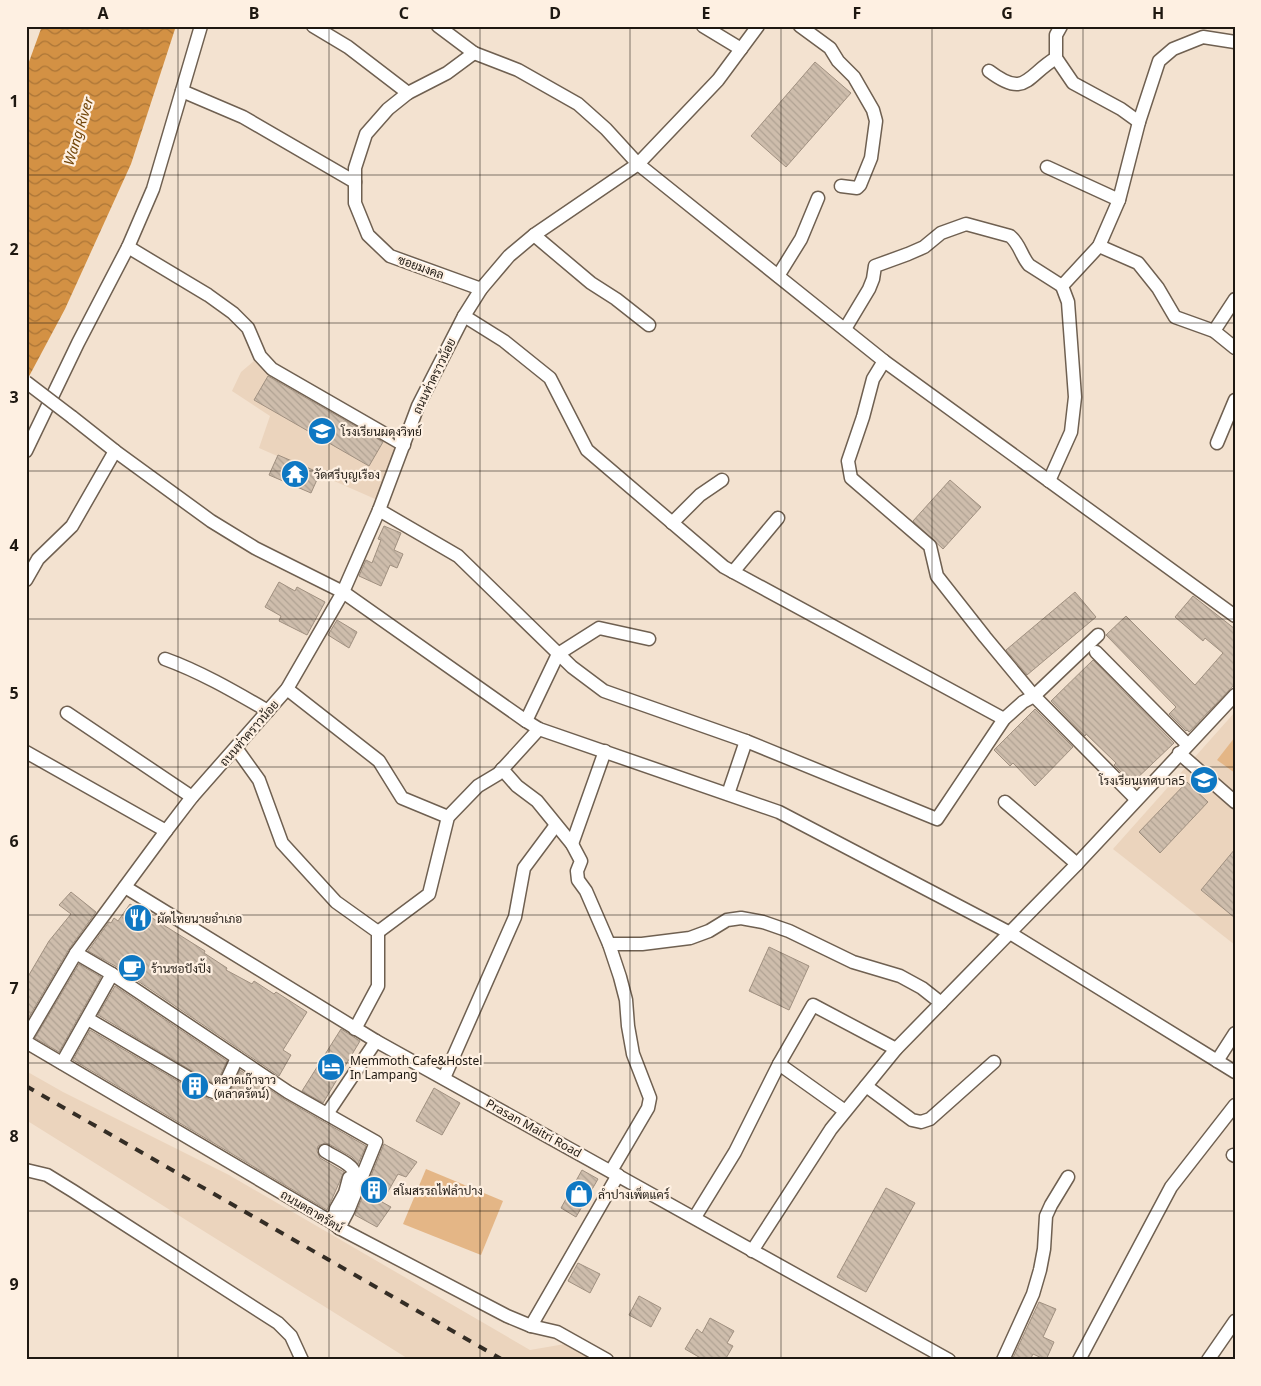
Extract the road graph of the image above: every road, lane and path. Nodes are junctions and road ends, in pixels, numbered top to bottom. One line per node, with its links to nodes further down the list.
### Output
1 (201, 26): 15 (street)
2 (313, 26): 16 (street)
3 (438, 26): 12 (street)
4 (703, 26): 11 (street)
5 (758, 26): 11 (street, ถนนท่าคราวน้อย)
6 (800, 26): 21 (street)
7 (1061, 26): 13 (street)
8 (1201, 26): 9 (street)
9 (1210, 38): 10 (street); 17 (street)
10 (1235, 42)
11 (741, 49): 18 (street, ถนนท่าคราวน้อย)
12 (474, 53): 16 (street, ซอยมงคล); 18 (street)
13 (1056, 58): 14 (street); 17 (street)
14 (989, 71)
15 (182, 91): 20 (street); 26 (street)
16 (408, 93): 20 (street, ซอยมงคล)
17 (1139, 122): 23 (street)
18 (638, 164): 24 (street, ถนนท่าคราวน้อย); 27 (street)
19 (1047, 167): 23 (street)
20 (355, 182): 29 (street, ซอยมงคล)
21 (841, 186)
22 (818, 198): 27 (street)
23 (1119, 200): 25 (street)
24 (534, 235): 29 (street, ถนนท่าคราวน้อย); 32 (street)
25 (1100, 246): 28 (street); 34 (street)
26 (128, 247): 40 (street); 41 (street)
27 (778, 276): 33 (street)
28 (1062, 286): 33 (street); 44 (street)
29 (482, 289): 31 (street, ถนนท่าคราวน้อย)
30 (1235, 299): 34 (street)
31 (464, 316): 40 (street, ถนนท่าคราวน้อย); 47 (street)
32 (649, 325)
33 (844, 329): 36 (street)
34 (1214, 331): 35 (street)
35 (1235, 348)
36 (884, 361): 44 (street); 59 (street)
37 (26, 382): 42 (street, bridge)
38 (1235, 400): 39 (street)
39 (1217, 443)
40 (404, 445): 45 (street, ถนนท่าคราวน้อย)
41 (26, 451)
42 (115, 451): 49 (street); 50 (street)
43 (722, 480): 47 (street)
44 (1049, 481): 51 (street)
45 (379, 510): 50 (street, ถนนท่าคราวน้อย); 55 (street)
46 (778, 518): 48 (street)
47 (672, 522): 48 (street)
48 (733, 572): 62 (street)
49 (26, 580)
50 (343, 592): 57 (street, ถนนท่าคราวน้อย); 63 (street)
51 (1235, 616)
52 (1098, 635): 59 (street)
53 (649, 639): 55 (street)
54 (1096, 652): 67 (street)
55 (558, 654): 63 (street); 65 (street)
56 (165, 660): 60 (street)
57 (287, 689): 60 (street, ถนนท่าคราวน้อย); 76 (street)
58 (1235, 695): 67 (street)
59 (1034, 696): 62 (street); 73 (street)
60 (268, 711): 66 (street, ถนนท่าคราวน้อย)
61 (67, 713): 72 (street)
62 (1004, 719): 65 (street)
63 (526, 721): 64 (street)
64 (539, 729): 68 (street); 70 (street)
65 (746, 741): 71 (street)
66 (236, 748): 72 (street, ถนนท่าคราวน้อย); 82 (street)
67 (1183, 749): 73 (street); 75 (street)
68 (605, 751): 71 (street); 79 (street)
69 (26, 752): 78 (street)
70 (502, 769): 76 (street); 77 (street)
71 (728, 794): 83 (street)
72 (192, 797): 78 (street, ถนนท่าคราวน้อย)
73 (1136, 799): 80 (street)
74 (1005, 802): 80 (street)
75 (1235, 802)
76 (448, 817): 82 (street)
77 (556, 825): 79 (street); 100 (street)
78 (166, 831): 81 (street, ถนนท่าคราวน้อย)
79 (572, 844): 84 (street)
80 (1077, 864): 83 (street)
81 (125, 887): 85 (street, ถนนท่าคราวน้อย); 89 (street, Prasan Maitri Road)
82 (378, 932): 89 (street)
83 (1010, 932): 87 (street); 95 (street)
84 (609, 944): 87 (street); 107 (street)
85 (76, 953): 86 (street); 91 (street, ถนนท่าคราวน้อย)
86 (112, 974): 88 (street); 94 (street)
87 (941, 1003): 93 (street)
88 (88, 1019): 94 (street); 97 (street)
89 (355, 1028): 92 (street, Prasan Maitri Road)
90 (1235, 1034): 95 (street)
91 (26, 1040): 97 (street, ถนนตลาดรัตน์)
92 (376, 1041): 100 (street, Prasan Maitri Road); 104 (street)
93 (896, 1049): 98 (street); 101 (street)
94 (237, 1058): 104 (street)
95 (1217, 1061): 99 (street)
96 (994, 1062): 101 (street)
97 (62, 1063): 110 (street, ถนนตลาดรัตน์)
98 (778, 1064): 103 (street); 109 (street)
99 (1235, 1072)
100 (444, 1078): 107 (street, Prasan Maitri Road)
101 (866, 1086): 103 (street)
102 (1235, 1105): 118 (street)
103 (845, 1111): 111 (street)
104 (327, 1114): 110 (street)
105 (325, 1151): 110 (street)
106 (26, 1170): 114 (street)
107 (615, 1173): 109 (street, Prasan Maitri Road); 113 (street)
108 (1068, 1176): 117 (street)
109 (695, 1218): 111 (street, Prasan Maitri Road)
110 (336, 1226): 113 (street, ถนนตลาดรัตน์)
111 (752, 1250): 116 (street, Prasan Maitri Road)
112 (1235, 1321): 119 (street)
113 (531, 1326): 115 (street, ถนนตลาดรัตน์)
114 (302, 1360)
115 (607, 1360)
116 (949, 1360)
117 (1003, 1360)
118 (1078, 1360)
119 (1208, 1360)

